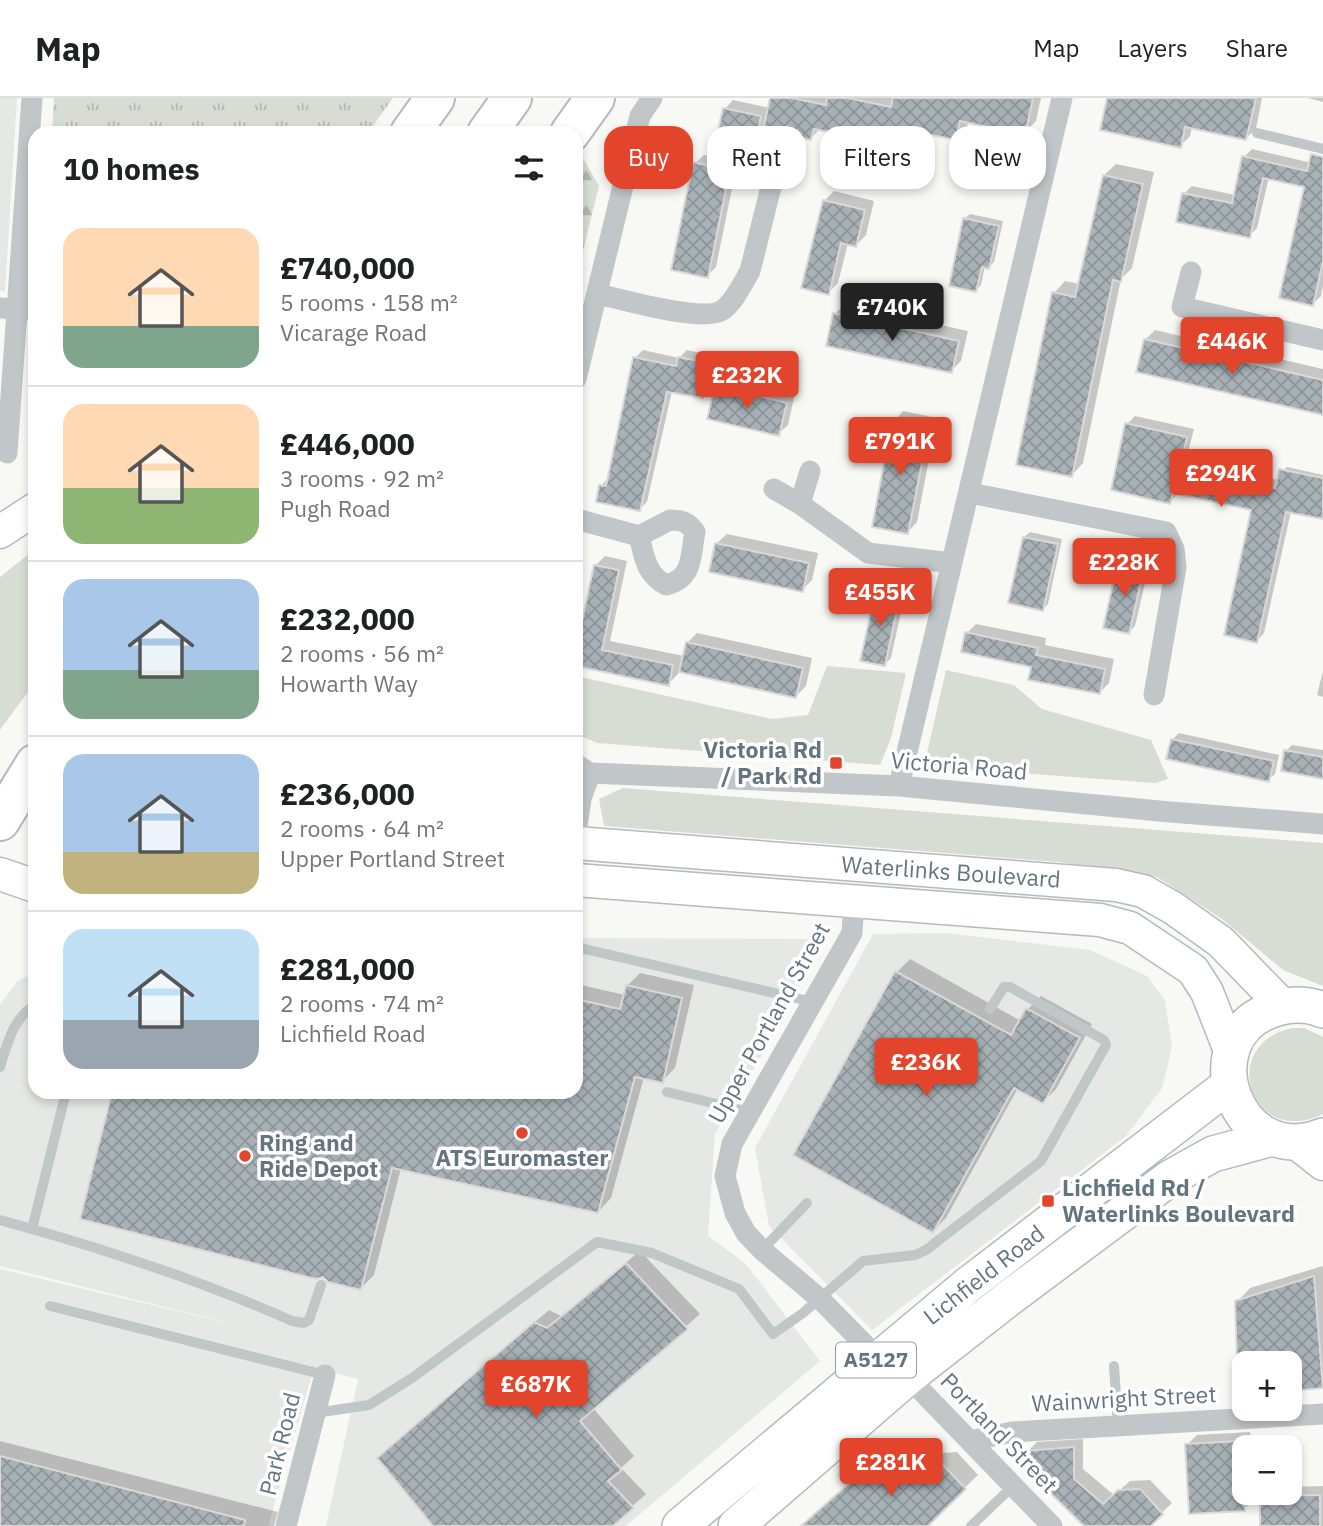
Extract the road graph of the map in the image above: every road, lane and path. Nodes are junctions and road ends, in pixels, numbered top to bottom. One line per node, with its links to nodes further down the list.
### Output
1 (32, 98): 7 (street)
2 (435, 98): 8 (highway)
3 (512, 98): 9 (highway)
4 (595, 98): 10 (highway)
5 (652, 98): 16 (street)
6 (1062, 98): 23 (street)
7 (30, 126)
8 (415, 126)
9 (492, 126)
10 (575, 126)
11 (1257, 133): 12 (lane)
12 (1323, 149)
13 (28, 154): 17 (street)
14 (770, 189): 16 (street)
15 (1191, 272): 18 (street)
16 (598, 294): 19 (street)
17 (17, 309): 20 (street)
18 (1323, 340)
19 (583, 352)
20 (7, 453)
21 (810, 471): 24 (street)
22 (774, 489): 24 (street)
23 (970, 493): 29 (street); 30 (street)
24 (800, 504): 29 (street)
25 (28, 514): 27 (main road)
26 (583, 521): 28 (street)
27 (0, 532)
28 (639, 536)
29 (952, 563): 33 (street)
30 (1154, 695)
31 (583, 768): 33 (street, Victoria Road)
32 (28, 775): 34 (highway)
33 (899, 786): 35 (street, Victoria Road)
34 (0, 821)
35 (1323, 824)
36 (583, 844): 43 (main road, Waterlinks Boulevard)
37 (0, 874): 39 (main road)
38 (583, 881): 40 (main road, Waterlinks Boulevard)
39 (28, 884)
40 (854, 902): 42 (street, Upper Portland Street); 48 (main road, Waterlinks Boulevard)
41 (583, 949): 42 (lane)
42 (813, 1002): 51 (street, Upper Portland Street)
43 (1283, 1006): 46 (main road); 48 (main road)
44 (28, 1009): 47 (lane)
45 (990, 1009): 59 (lane)
46 (1323, 1010)
47 (0, 1067)
48 (1230, 1069): 52 (main road); 61 (main road, Lichfield Road / A5127)
49 (667, 1092): 51 (lane)
50 (64, 1099): 56 (lane)
51 (750, 1112): 57 (street, Upper Portland Street)
52 (1297, 1139): 53 (main road); 64 (main road, Lichfield Road / A5127)
53 (1323, 1164)
54 (807, 1203): 57 (lane)
55 (0, 1220): 56 (lane)
56 (32, 1229): 58 (lane)
57 (762, 1250): 59 (street, Upper Portland Street)
58 (321, 1285)
59 (820, 1300): 61 (street, Upper Portland Street); 65 (lane)
60 (50, 1306): 63 (lane)
61 (878, 1358): 71 (main road, Lichfield Road / A5127)
62 (1114, 1366): 67 (lane)
63 (325, 1375): 65 (street, Park Road)
64 (908, 1377): 68 (street, Portland Street); 72 (main road, Lichfield Road / A5127)
65 (315, 1413): 70 (street, Park Road)
66 (1323, 1414): 67 (street, Wainwright Street)
67 (1118, 1426): 68 (street, Wainwright Street)
68 (970, 1441): 69 (street, Portland Street)
69 (1013, 1486): 73 (lane); 74 (street, Portland Street)
70 (286, 1526)
71 (680, 1526)
72 (736, 1526)
73 (971, 1526)
74 (1052, 1526)

